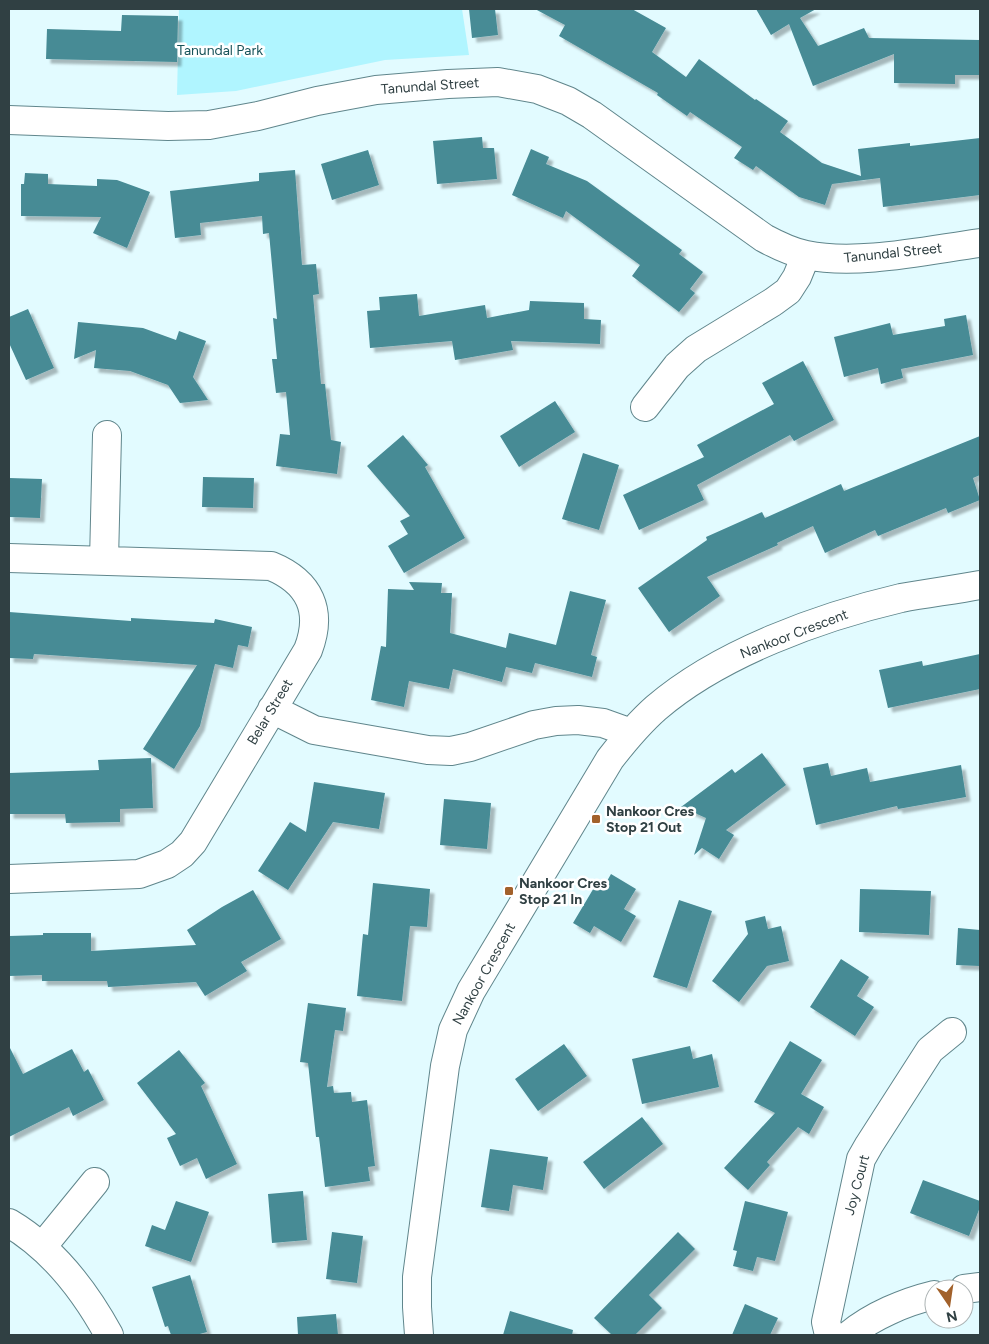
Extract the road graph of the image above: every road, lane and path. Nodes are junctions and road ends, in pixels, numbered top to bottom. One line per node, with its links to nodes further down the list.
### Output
1 (9, 120): 3 (street, Tanundal Street)
2 (980, 243): 3 (street, Tanundal Street)
3 (806, 255): 4 (street)
4 (645, 407)
5 (107, 435): 7 (street)
6 (9, 558): 7 (street, Belar Street)
7 (104, 561): 9 (street, Belar Street)
8 (980, 585): 10 (street, Nankoor Crescent)
9 (272, 709): 10 (street); 11 (street, Belar Street)
10 (631, 733): 18 (street, Nankoor Crescent)
11 (9, 879)
12 (952, 1032): 19 (street, Joy Court)
13 (95, 1182): 15 (street)
14 (9, 1223): 15 (street)
15 (42, 1247): 17 (street)
16 (924, 1297): 20 (street)
17 (109, 1335)
18 (419, 1335)
19 (829, 1335)
20 (849, 1335)

